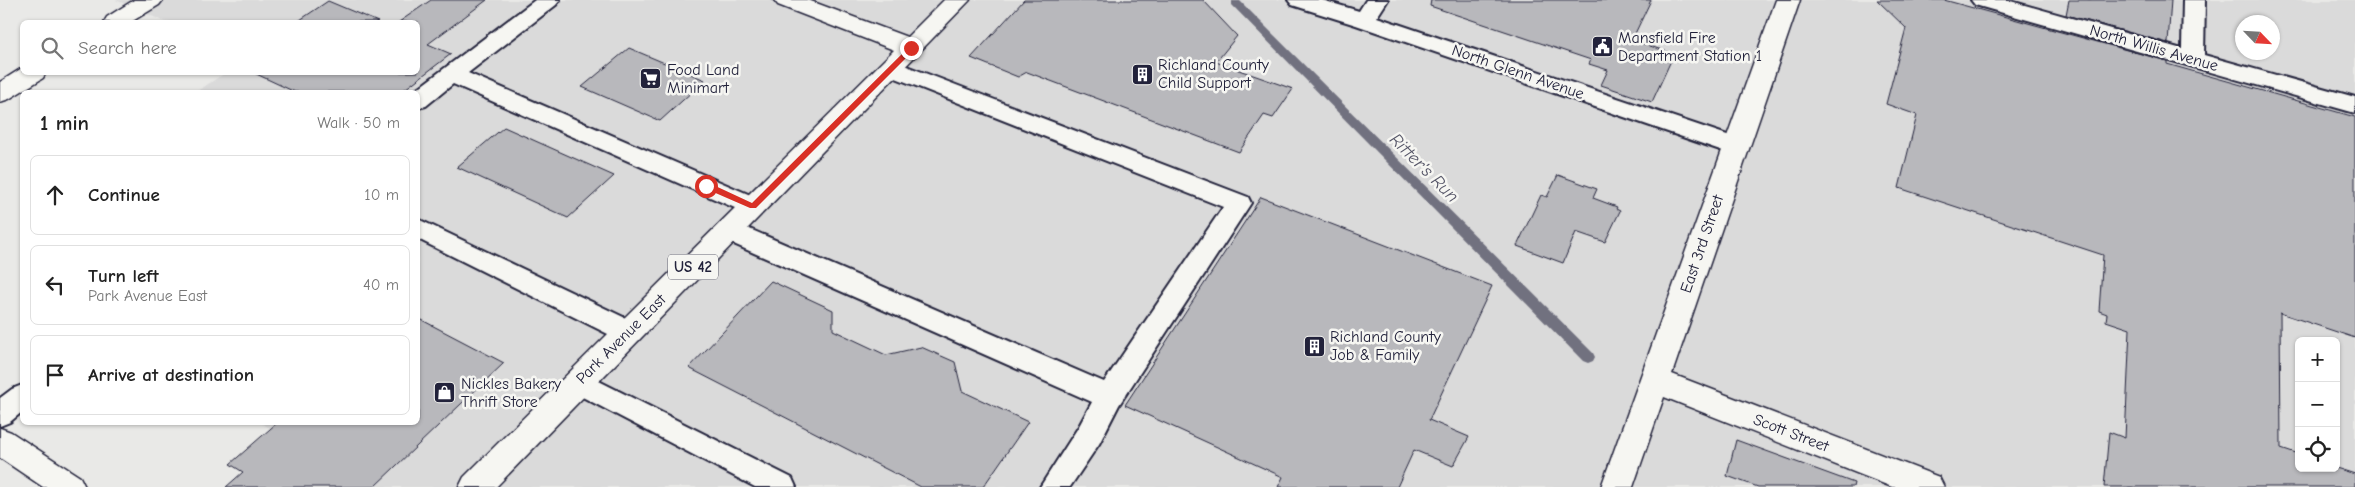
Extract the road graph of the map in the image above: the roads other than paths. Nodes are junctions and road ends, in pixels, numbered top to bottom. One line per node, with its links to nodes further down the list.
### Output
1 (151, 0): 10 (street)
2 (548, 0): 16 (lane)
3 (786, 0): 12 (street)
4 (958, 0): 12 (street, Park Avenue East)
5 (1299, 0): 11 (lane, North Glenn Avenue)
6 (1377, 0): 11 (lane)
7 (1788, 0): 20 (street, East 3rd Street)
8 (1982, 0): 13 (lane, North Willis Avenue)
9 (2194, 0): 13 (lane)
10 (117, 20)
11 (1364, 20): 20 (lane, North Glenn Avenue)
12 (911, 48): 14 (street, Park Avenue East / US 42)
13 (2192, 59): 19 (lane, North Willis Avenue)
14 (891, 68): 21 (street, Park Avenue East / US 42); 27 (lane)
15 (29, 75): 17 (street)
16 (452, 75): 18 (lane); 21 (lane)
17 (0, 93)
18 (420, 99)
19 (2355, 105)
20 (1737, 147): 25 (street, East 3rd Street)
21 (753, 206): 23 (street, Park Avenue East / US 42)
22 (420, 229): 24 (lane)
23 (728, 231): 24 (street, Park Avenue East / US 42); 27 (lane)
24 (629, 332): 26 (street, Park Avenue East / US 42)
25 (1654, 380): 35 (street, East 3rd Street); 36 (street, Scott Street)
26 (580, 382): 32 (street, Park Avenue East / US 42); 33 (lane)
27 (1109, 397): 34 (lane)
28 (20, 399): 29 (lane)
29 (0, 414)
30 (0, 441): 31 (street)
31 (69, 487)
32 (474, 487)
33 (782, 487)
34 (1054, 487)
35 (1617, 487)
36 (1928, 487)

